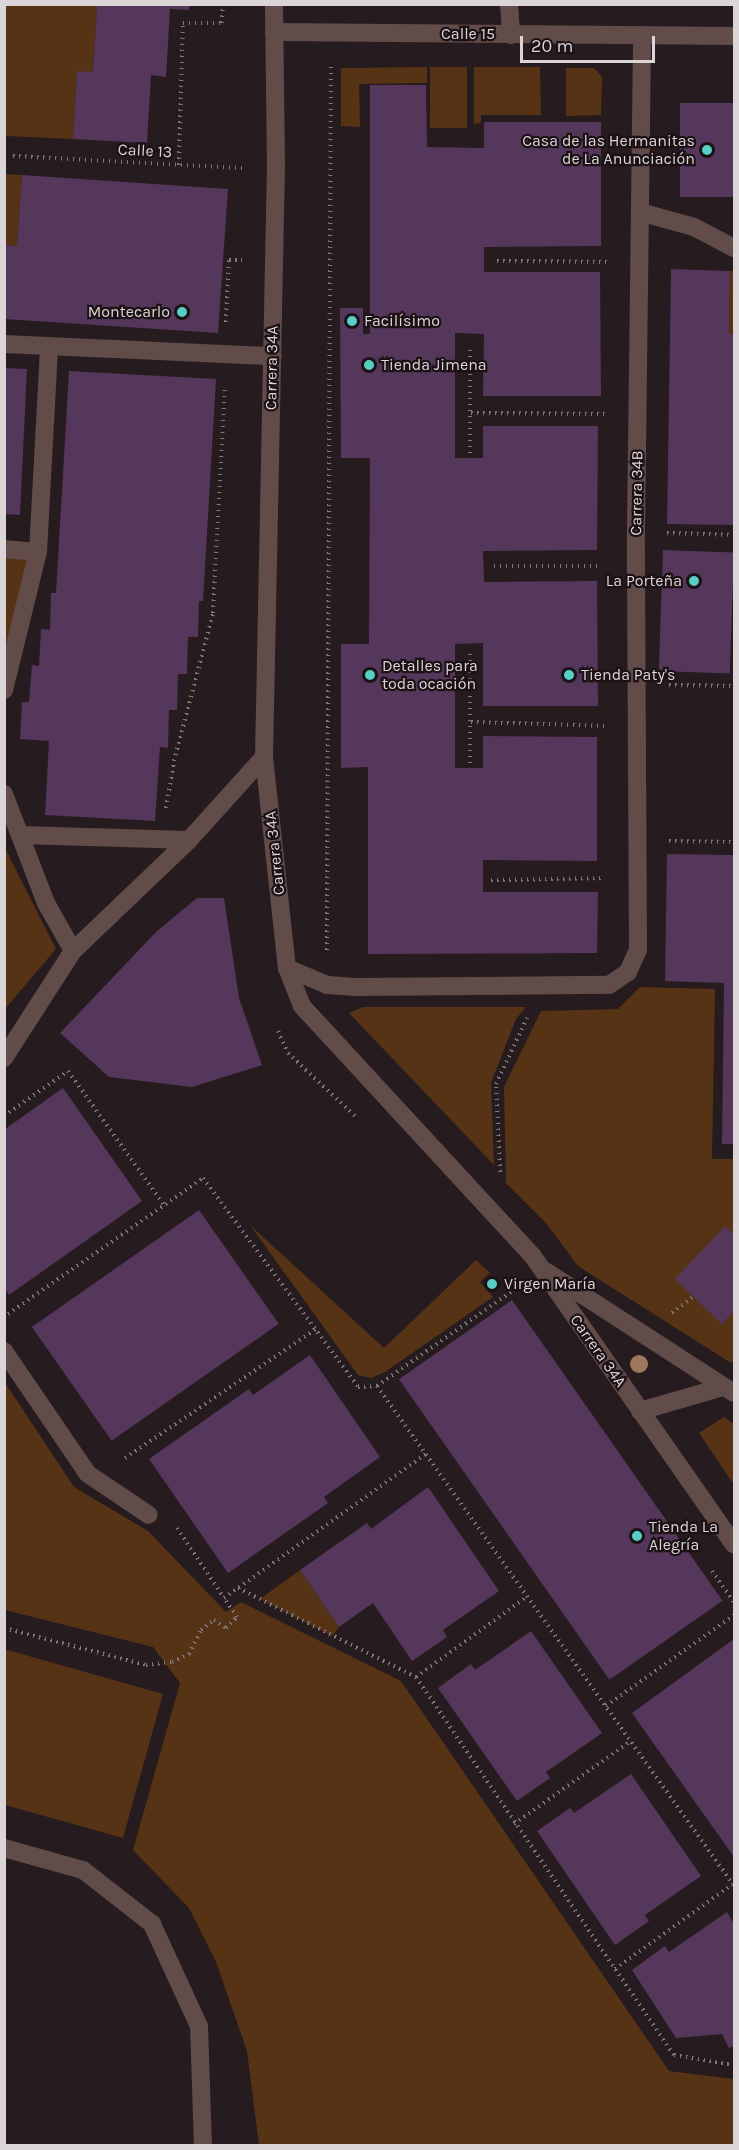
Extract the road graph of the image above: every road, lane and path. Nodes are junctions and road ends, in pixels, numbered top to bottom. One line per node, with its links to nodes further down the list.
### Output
1 (224, 4): 10 (path)
2 (274, 4): 4 (street, Carrera 34A)
3 (509, 4): 6 (street)
4 (274, 32): 5 (street, Calle 15); 12 (street, Carrera 34A)
5 (331, 33): 6 (street, Calle 15); 51 (path)
6 (511, 34): 7 (street, Calle 15)
7 (642, 36): 8 (street, Calle 15); 14 (street, Carrera 34B)
8 (735, 36)
9 (13, 156): 10 (path, Calle 13)
10 (178, 165): 11 (path, Calle 13)
11 (244, 168): 12 (path, Calle 13); 13 (path)
12 (276, 170): 23 (street, Carrera 34A)
13 (244, 180)
14 (639, 212): 15 (street); 18 (street, Carrera 34B)
15 (735, 248)
16 (243, 249): 22 (path)
17 (497, 261): 18 (path)
18 (639, 262): 25 (street, Carrera 34B)
19 (4, 344): 20 (street)
20 (49, 346): 22 (street); 30 (street)
21 (470, 348): 24 (path)
22 (225, 354): 23 (street); 43 (path)
23 (273, 356): 39 (street, Carrera 34A)
24 (471, 413): 25 (path); 26 (path)
25 (637, 414): 27 (street, Carrera 34B)
26 (470, 453)
27 (636, 532): 28 (path); 32 (street, Carrera 34B)
28 (735, 536)
29 (4, 549): 30 (street)
30 (38, 552): 36 (street)
31 (494, 566): 32 (path)
32 (636, 566): 34 (street, Carrera 34B)
33 (470, 654): 37 (path)
34 (636, 685): 35 (path); 38 (street, Carrera 34B)
35 (735, 686)
36 (4, 690)
37 (471, 722): 38 (path); 40 (path)
38 (636, 726): 45 (street, Carrera 34B)
39 (264, 757): 44 (street); 50 (street, Carrera 34A)
40 (470, 765)
41 (4, 794): 42 (street)
42 (20, 835): 43 (street); 49 (street)
43 (162, 839): 44 (street)
44 (189, 840): 49 (street)
45 (637, 841): 46 (path); 47 (street, Carrera 34B)
46 (735, 842)
47 (638, 878): 48 (path); 52 (street, Carrera 34B)
48 (491, 880)
49 (73, 951): 54 (street)
50 (287, 968): 51 (street); 58 (street, Carrera 34A)
51 (327, 984): 52 (street)
52 (546, 985): 58 (path)
53 (275, 1025): 56 (path)
54 (4, 1058)
55 (4, 1116): 57 (path)
56 (361, 1122)
57 (164, 1205): 63 (path); 64 (path)
58 (499, 1217): 59 (street, Carrera 34A)
59 (539, 1266): 67 (street); 68 (street, Carrera 34A)
60 (511, 1281): 61 (path)
61 (515, 1288): 62 (path); 66 (path)
62 (522, 1298)
63 (8, 1314)
64 (316, 1329): 66 (path); 70 (path)
65 (4, 1351): 73 (street)
66 (377, 1386): 69 (path)
67 (729, 1390): 68 (street)
68 (640, 1411): 75 (street, Carrera 34A)
69 (426, 1454): 77 (path); 78 (path)
70 (128, 1455): 71 (path); 72 (path)
71 (121, 1461)
72 (135, 1465)
73 (149, 1515)
74 (173, 1522): 79 (path)
75 (735, 1545)
76 (707, 1564): 80 (path)
77 (238, 1588): 79 (path); 83 (path)
78 (528, 1596): 83 (path); 84 (path)
79 (224, 1598): 82 (path)
80 (735, 1603)
81 (735, 1615): 84 (path)
82 (4, 1628)
83 (416, 1677): 86 (path)
84 (606, 1706): 85 (path)
85 (631, 1741): 86 (path); 88 (path)
86 (514, 1824): 89 (path)
87 (4, 1848): 91 (street)
88 (734, 1885): 89 (path)
89 (615, 1969): 90 (path)
90 (735, 2065)
91 (203, 2145)

